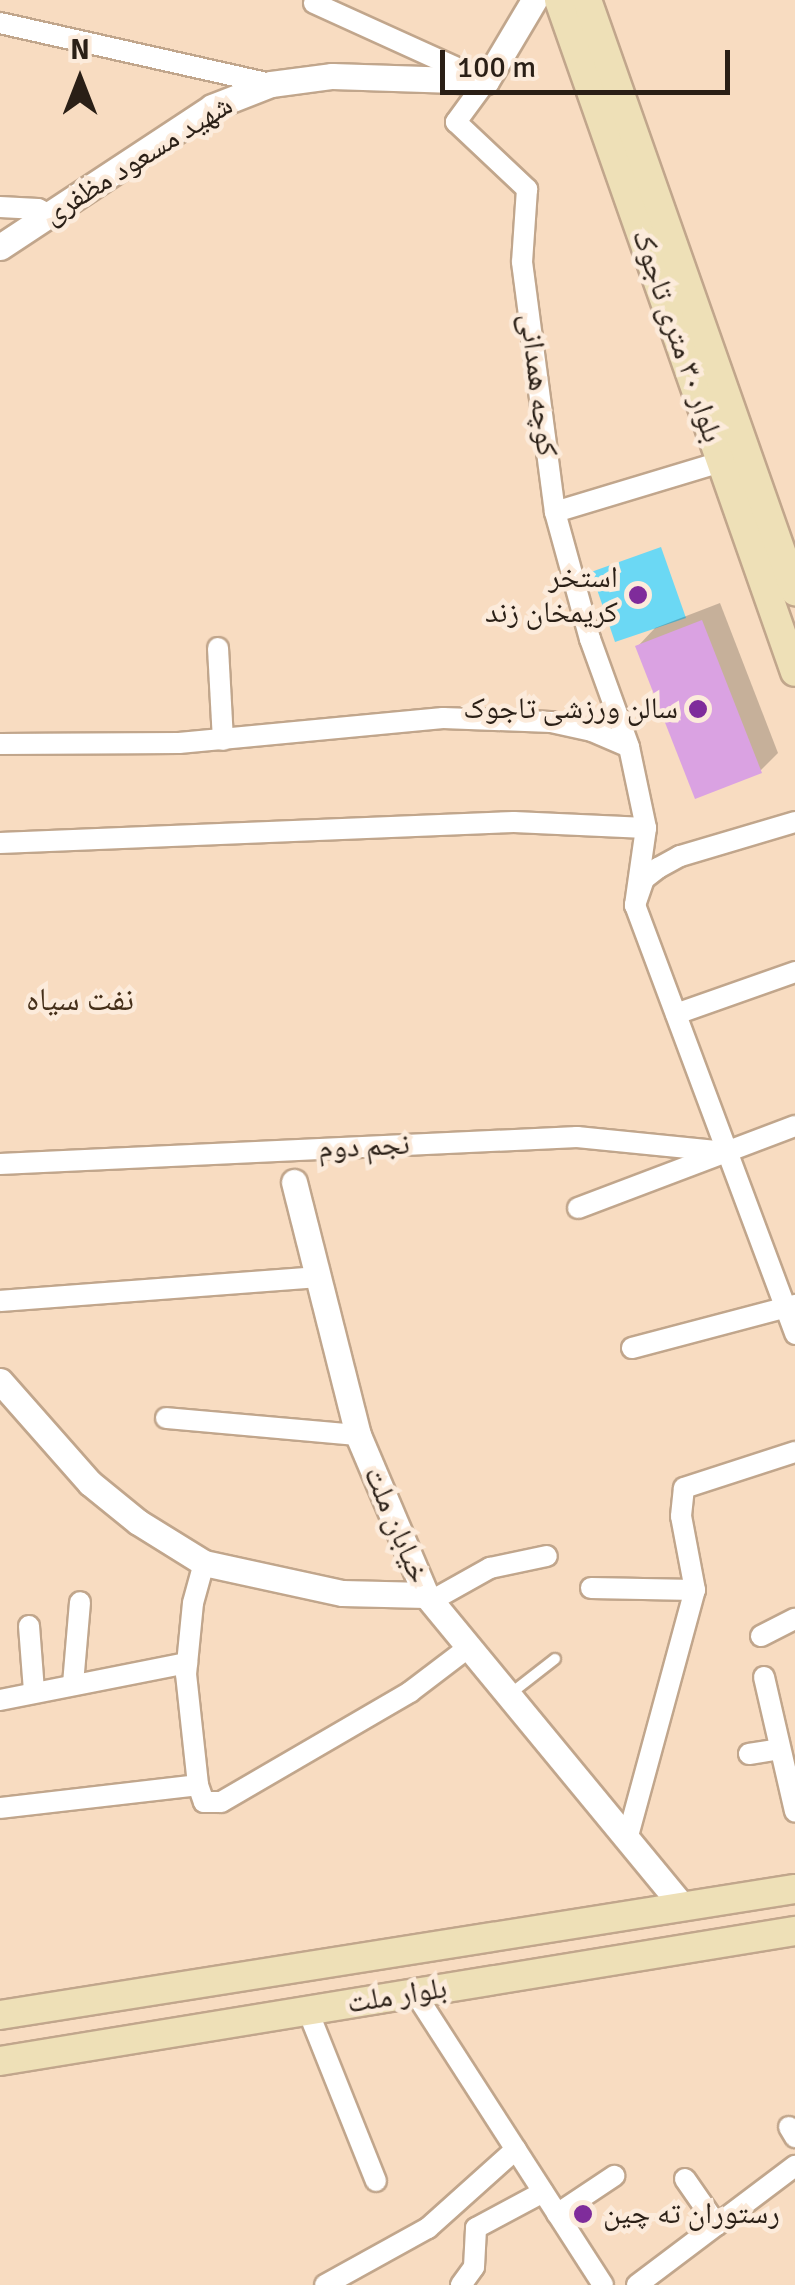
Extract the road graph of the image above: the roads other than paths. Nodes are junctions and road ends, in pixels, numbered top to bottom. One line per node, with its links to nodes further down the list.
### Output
1 (534, 0): 6 (street)
2 (559, 0): 11 (main road, بلوار ۳۰ متری تاجوک)
3 (587, 0): 13 (main road, بلوار ۳۰ متری تاجوک)
4 (314, 3): 6 (street)
5 (0, 22): 7 (street)
6 (486, 81): 7 (street, شهید مسعود مظفری); 12 (street, کوچه همدانی)
7 (271, 84): 9 (street, شهید مسعود مظفری)
8 (0, 207): 9 (street)
9 (50, 215): 10 (street, شهید مسعود مظفری)
10 (0, 248)
11 (721, 462): 12 (street); 15 (main road, بلوار ۳۰ متری تاجوک)
12 (555, 512): 18 (street, کوچه همدانی)
13 (795, 591)
14 (218, 648): 16 (street)
15 (795, 672)
16 (223, 740): 17 (street); 18 (street)
17 (0, 744)
18 (629, 747): 20 (street, کوچه همدانی)
19 (795, 822): 22 (street)
20 (646, 828): 21 (street); 22 (street, کوچه همدانی)
21 (0, 843)
22 (635, 905): 24 (street)
23 (795, 972): 24 (street)
24 (676, 1014): 26 (street)
25 (795, 1126): 26 (street)
26 (728, 1152): 27 (street, نجم دوم); 29 (street); 32 (street)
27 (0, 1164)
28 (294, 1182): 30 (street, خیابان ملت)
29 (578, 1208)
30 (319, 1277): 31 (street); 37 (street, خیابان ملت)
31 (0, 1301)
32 (790, 1307): 33 (street); 34 (street)
33 (795, 1334)
34 (632, 1348)
35 (0, 1381): 40 (street)
36 (166, 1418): 37 (street)
37 (358, 1435): 43 (street, خیابان ملت)
38 (795, 1452): 42 (street)
39 (548, 1556): 43 (street)
40 (204, 1563): 43 (street); 50 (street)
41 (591, 1588): 42 (street)
42 (695, 1590): 61 (street)
43 (428, 1598): 48 (street, خیابان ملت)
44 (80, 1602): 52 (street)
45 (795, 1619): 47 (street)
46 (29, 1626): 53 (street)
47 (760, 1636)
48 (469, 1647): 54 (street, خیابان ملت); 58 (street)
49 (555, 1659): 54 (lane)
50 (187, 1664): 52 (street); 58 (street)
51 (764, 1676): 56 (street)
52 (74, 1684): 53 (street)
53 (34, 1691): 55 (street)
54 (509, 1695): 61 (street, خیابان ملت)
55 (0, 1700)
56 (780, 1750): 57 (street); 60 (street)
57 (749, 1754)
58 (198, 1785): 59 (street)
59 (0, 1808)
60 (795, 1811)
61 (628, 1836): 63 (street, خیابان ملت)
62 (795, 1888): 63 (main road, بلوار ملت)
63 (682, 1906): 67 (main road, بلوار ملت)
64 (795, 1931): 65 (main road, بلوار ملت)
65 (416, 1993): 66 (main road, بلوار ملت); 69 (street)
66 (308, 2010): 68 (main road, بلوار ملت); 73 (street)
67 (0, 2014)
68 (0, 2061)
69 (516, 2149): 74 (street); 77 (street)
70 (795, 2166): 76 (street)
71 (614, 2176): 75 (street)
72 (685, 2179): 76 (street)
73 (376, 2181)
74 (543, 2192): 75 (street); 78 (street)
75 (557, 2214): 79 (street)
76 (717, 2224): 80 (street)
77 (325, 2285)
78 (461, 2285)
79 (603, 2285)
80 (637, 2285)

